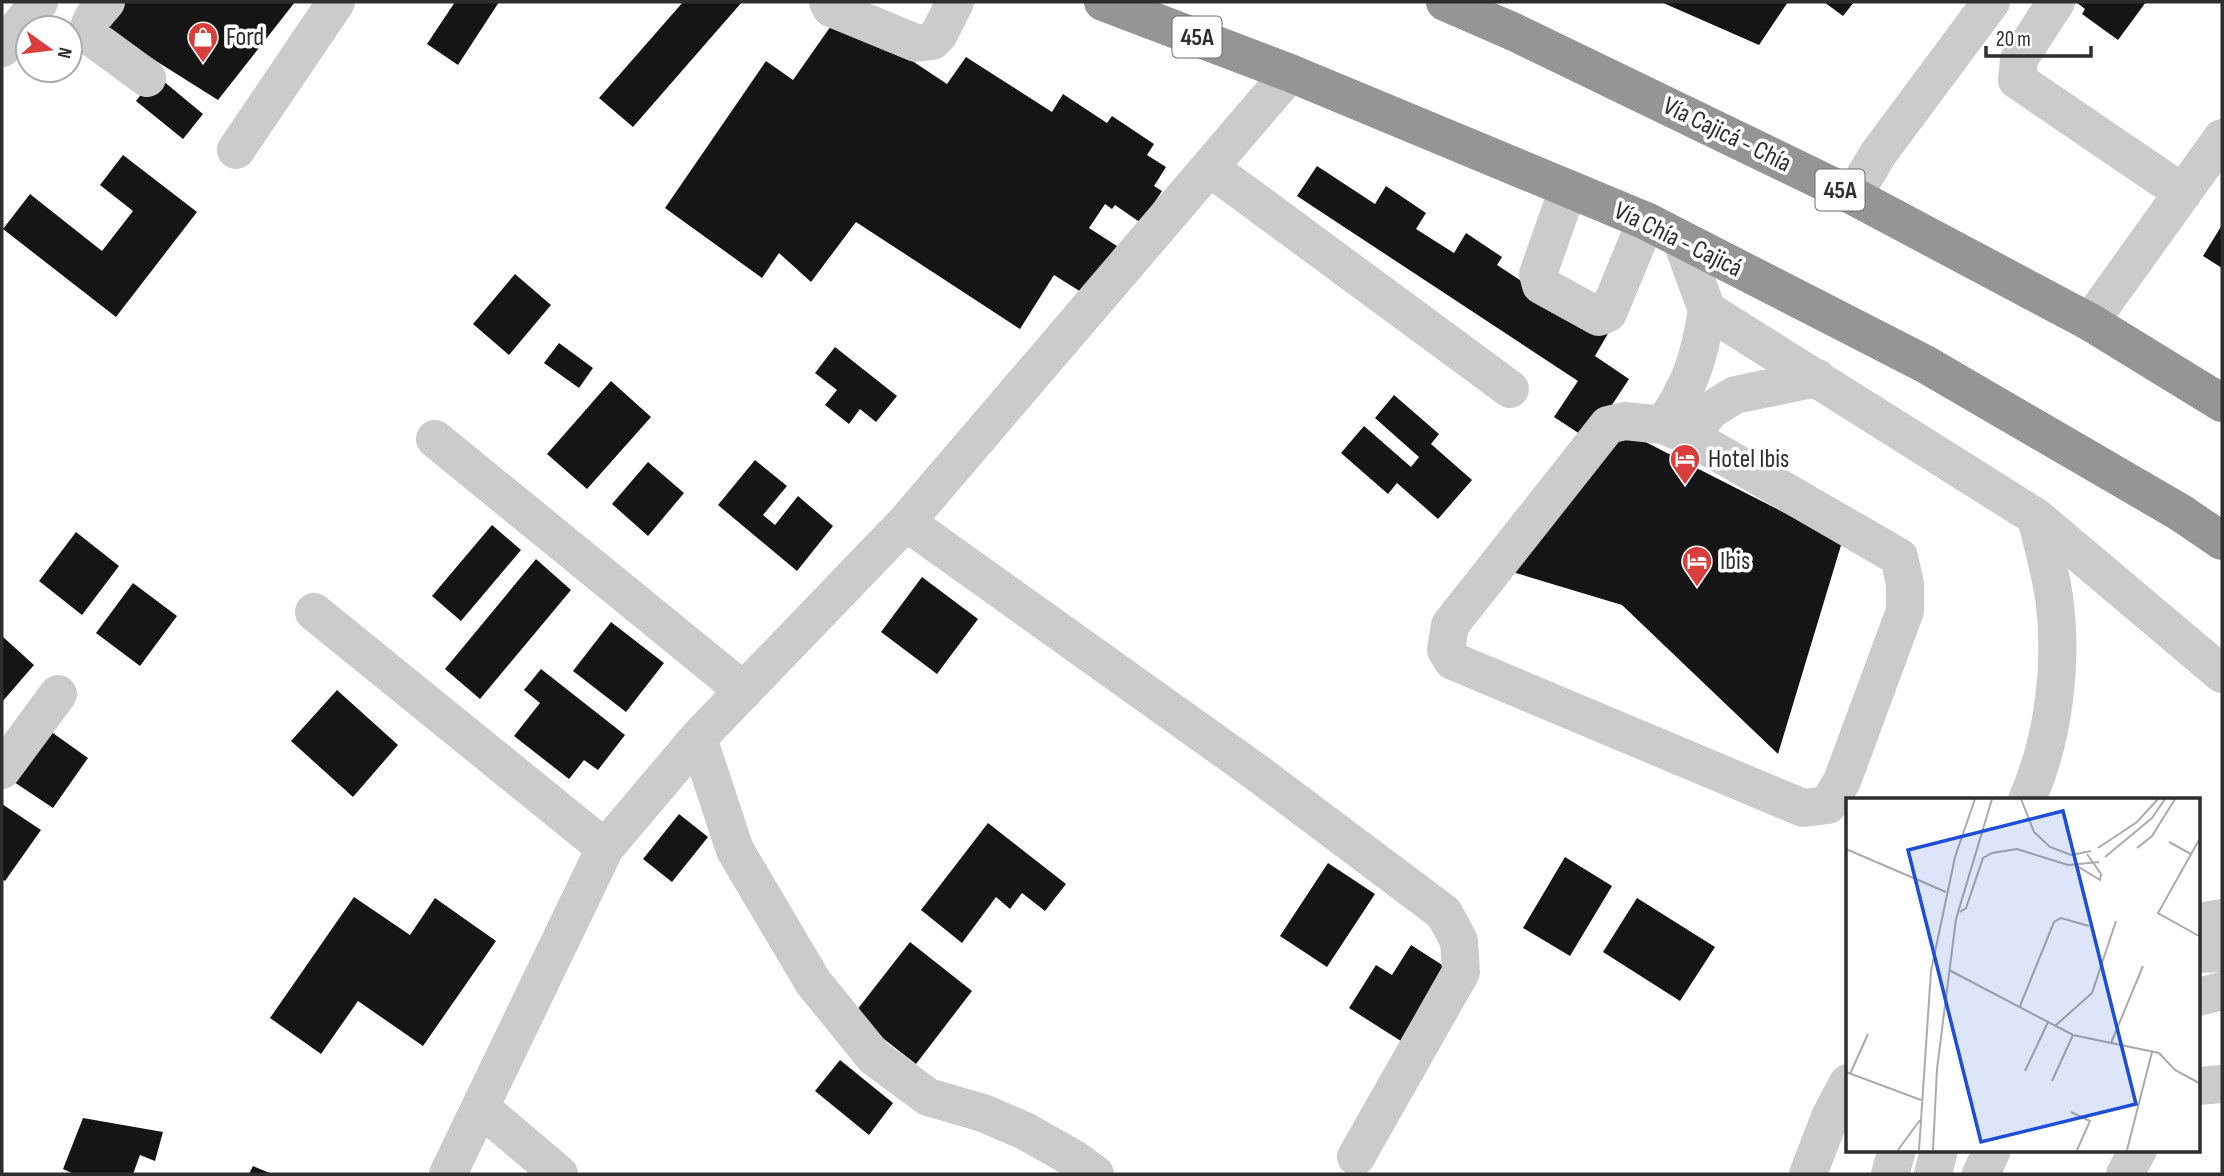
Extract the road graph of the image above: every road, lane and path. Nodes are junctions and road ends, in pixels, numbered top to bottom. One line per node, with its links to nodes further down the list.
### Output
1 (40, 2): 10 (street)
2 (106, 2): 12 (street)
3 (336, 2): 14 (street)
4 (828, 2): 5 (street)
5 (955, 2)
6 (1104, 2): 11 (highway, Vía Chía - Cajicá / 45A)
7 (1445, 2): 18 (highway, Vía Cajicá - Chía / 45A)
8 (1992, 2): 18 (street)
9 (2056, 2): 17 (street)
10 (2, 48)
11 (1290, 73): 15 (street); 16 (highway, Vía Chía - Cajicá / 45A)
12 (147, 78)
13 (2222, 138): 17 (street)
14 (236, 150)
15 (1210, 168): 24 (street); 29 (street)
16 (1568, 189): 19 (highway, Vía Chía - Cajicá / 45A); 19 (street)
17 (2183, 193): 22 (street)
18 (1853, 195): 22 (highway, Vía Cajicá - Chía / 45A)
19 (1646, 221): 20 (highway, Vía Chía - Cajicá / 45A)
20 (1682, 242): 21 (street); 30 (highway, Vía Chía - Cajicá / 45A)
21 (1707, 310): 23 (street); 26 (street)
22 (2090, 322): 25 (highway, Vía Cajicá - Chía / 45A)
23 (1817, 379): 26 (street); 28 (street)
24 (1510, 388)
25 (2222, 403)
26 (1676, 431): 26 (street)
27 (435, 439): 33 (street)
28 (2036, 517): 32 (street); 37 (street)
29 (906, 522): 33 (street); 53 (street)
30 (2222, 541)
31 (314, 612): 38 (street)
32 (2222, 674)
33 (744, 691): 35 (street)
34 (58, 694): 36 (street)
35 (698, 738): 38 (street); 56 (street)
36 (2, 770)
37 (2028, 798)
38 (605, 848): 48 (street)
39 (2222, 918): 40 (street)
40 (2200, 922)
41 (2222, 953): 42 (street)
42 (2200, 954)
43 (2222, 991): 44 (street)
44 (2200, 996)
45 (2222, 1084): 46 (street)
46 (2200, 1086)
47 (1846, 1087): 57 (street)
48 (481, 1108): 54 (street); 55 (street)
49 (1896, 1152): 58 (street)
50 (1939, 1152): 59 (street)
51 (1991, 1152): 60 (street)
52 (2137, 1152): 61 (street)
53 (1356, 1157)
54 (448, 1174)
55 (559, 1174)
56 (1095, 1174)
57 (1808, 1174)
58 (1890, 1174)
59 (1934, 1174)
60 (1981, 1174)
61 (2125, 1174)

